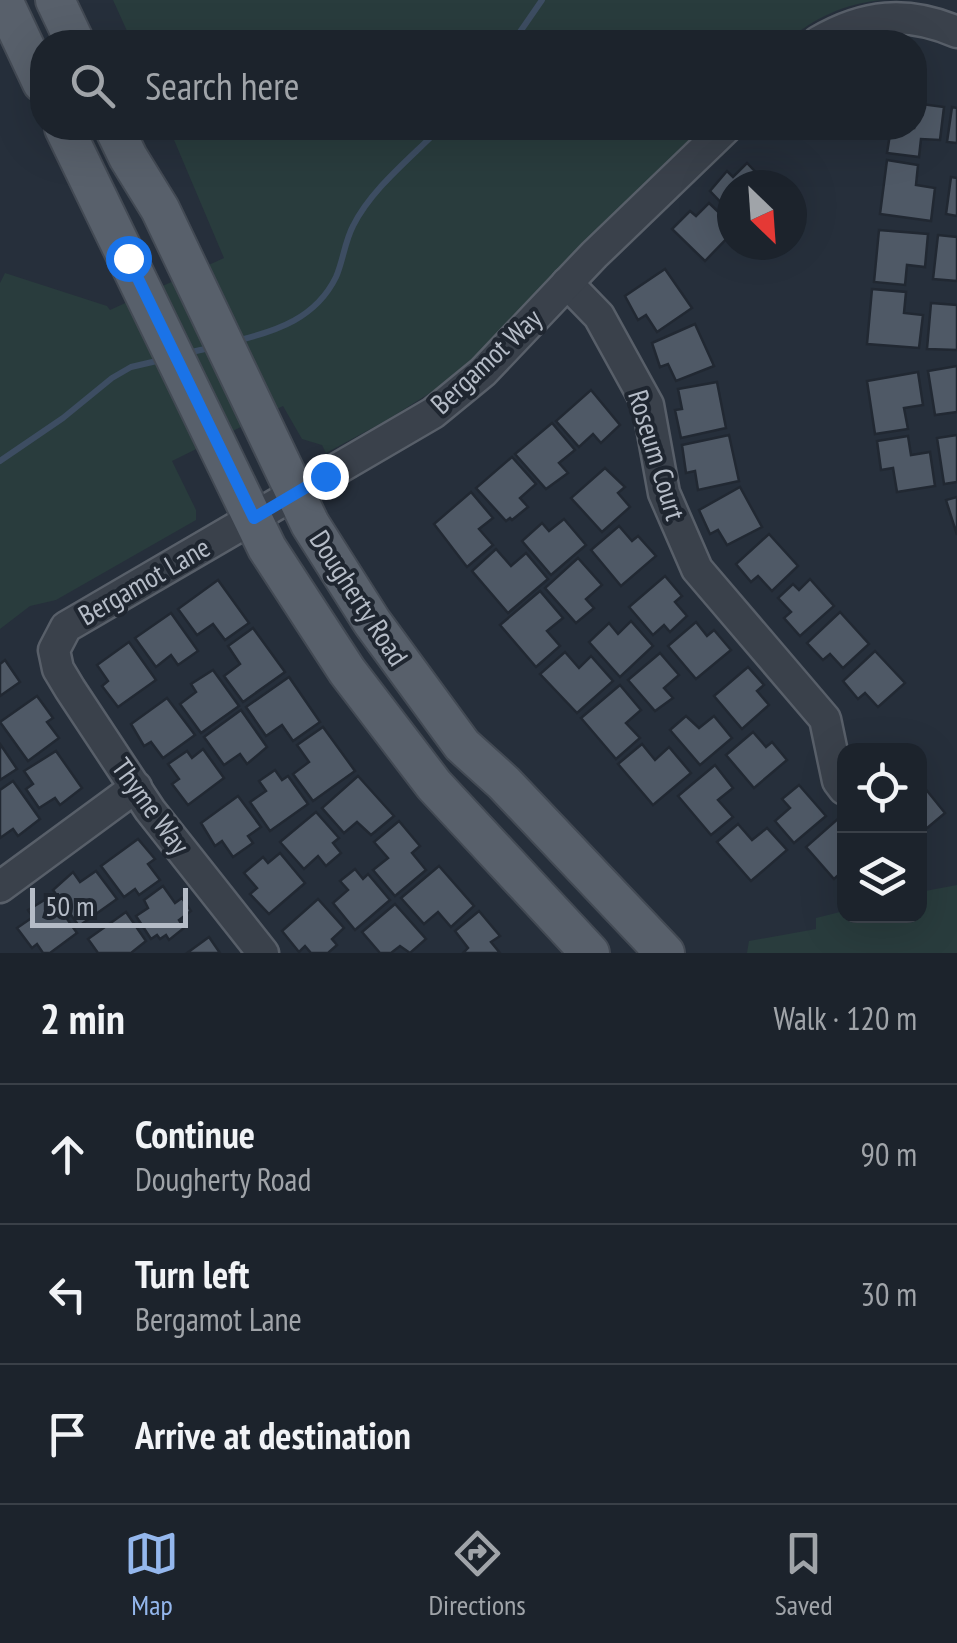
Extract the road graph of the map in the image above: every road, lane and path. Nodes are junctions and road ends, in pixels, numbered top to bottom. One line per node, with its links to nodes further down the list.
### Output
1 (4, 0): 6 (main road)
2 (55, 0): 3 (main road)
3 (69, 30)
4 (843, 30): 5 (street)
5 (957, 32)
6 (30, 57)
7 (70, 140): 12 (main road, Dougherty Road)
8 (120, 140): 11 (main road, Dougherty Road)
9 (714, 140): 10 (street, Bergamot Way)
10 (567, 283): 11 (street, Bergamot Way); 14 (street, Roseum Court)
11 (296, 492): 12 (street, Bergamot Lane); 19 (main road, Dougherty Road)
12 (254, 518): 13 (street, Bergamot Lane); 18 (main road, Dougherty Road)
13 (54, 650): 15 (street, Thyme Way)
14 (837, 776)
15 (136, 788): 16 (street); 17 (street, Thyme Way)
16 (0, 887)
17 (263, 953)
18 (590, 953)
19 (665, 953)

